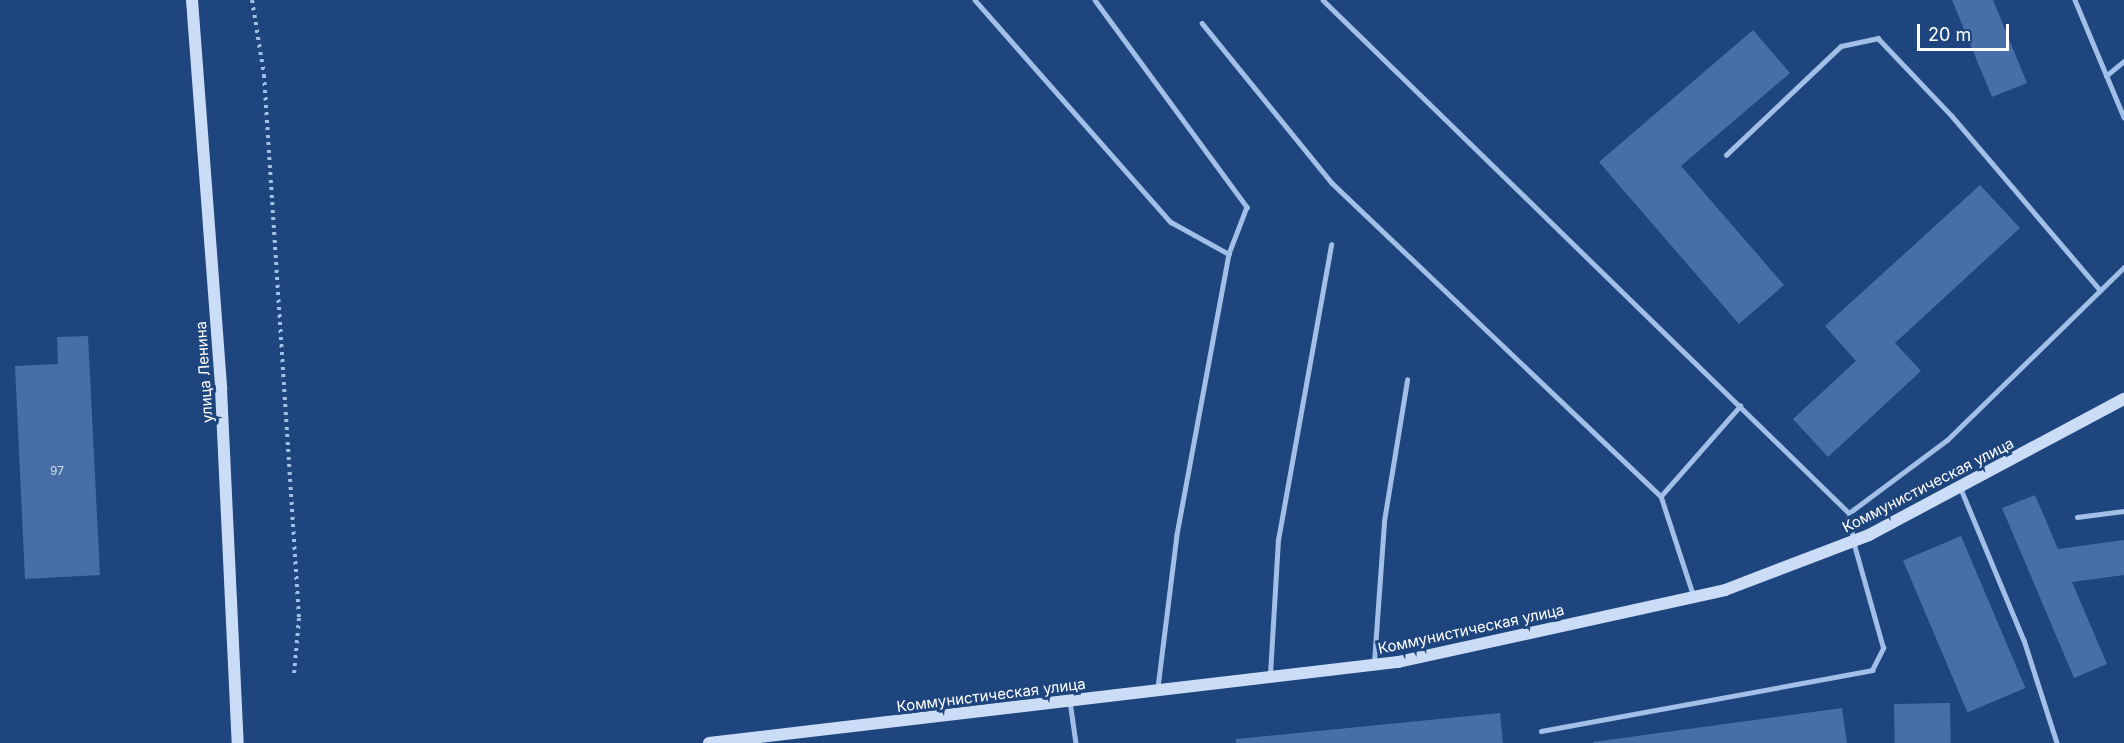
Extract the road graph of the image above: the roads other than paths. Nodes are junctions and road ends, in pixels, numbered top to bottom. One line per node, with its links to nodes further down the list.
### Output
1 (192, 0): 30 (main road, улица Ленина)
2 (975, 0): 12 (lane)
3 (1095, 0): 12 (lane)
4 (1323, 0): 17 (lane)
5 (2075, 0): 8 (lane)
6 (1202, 23): 19 (lane)
7 (2124, 61): 8 (lane)
8 (2106, 76): 9 (lane)
9 (2124, 117)
10 (1726, 155): 14 (lane)
11 (1331, 245): 26 (lane)
12 (1229, 254): 27 (lane)
13 (2124, 267): 14 (lane)
14 (2100, 290): 21 (lane)
15 (1407, 380): 25 (lane)
16 (2124, 399): 18 (main road, Коммунистическая улица)
17 (1740, 406): 19 (lane); 21 (lane)
18 (1960, 486): 23 (main road, Коммунистическая улица); 33 (lane)
19 (1661, 496): 24 (lane)
20 (2124, 511): 22 (lane)
21 (1849, 513): 23 (lane)
22 (2077, 517)
23 (1853, 541): 24 (main road, Коммунистическая улица); 29 (lane)
24 (1694, 597): 25 (main road, Коммунистическая улица)
25 (1374, 665): 26 (main road, Коммунистическая улица)
26 (1270, 677): 27 (main road, Коммунистическая улица)
27 (1158, 690): 28 (main road, Коммунистическая улица)
28 (1070, 700): 31 (main road, Коммунистическая улица); 32 (lane)
29 (1541, 731)
30 (238, 743)
31 (709, 743)
32 (1076, 743)
33 (2057, 743)

